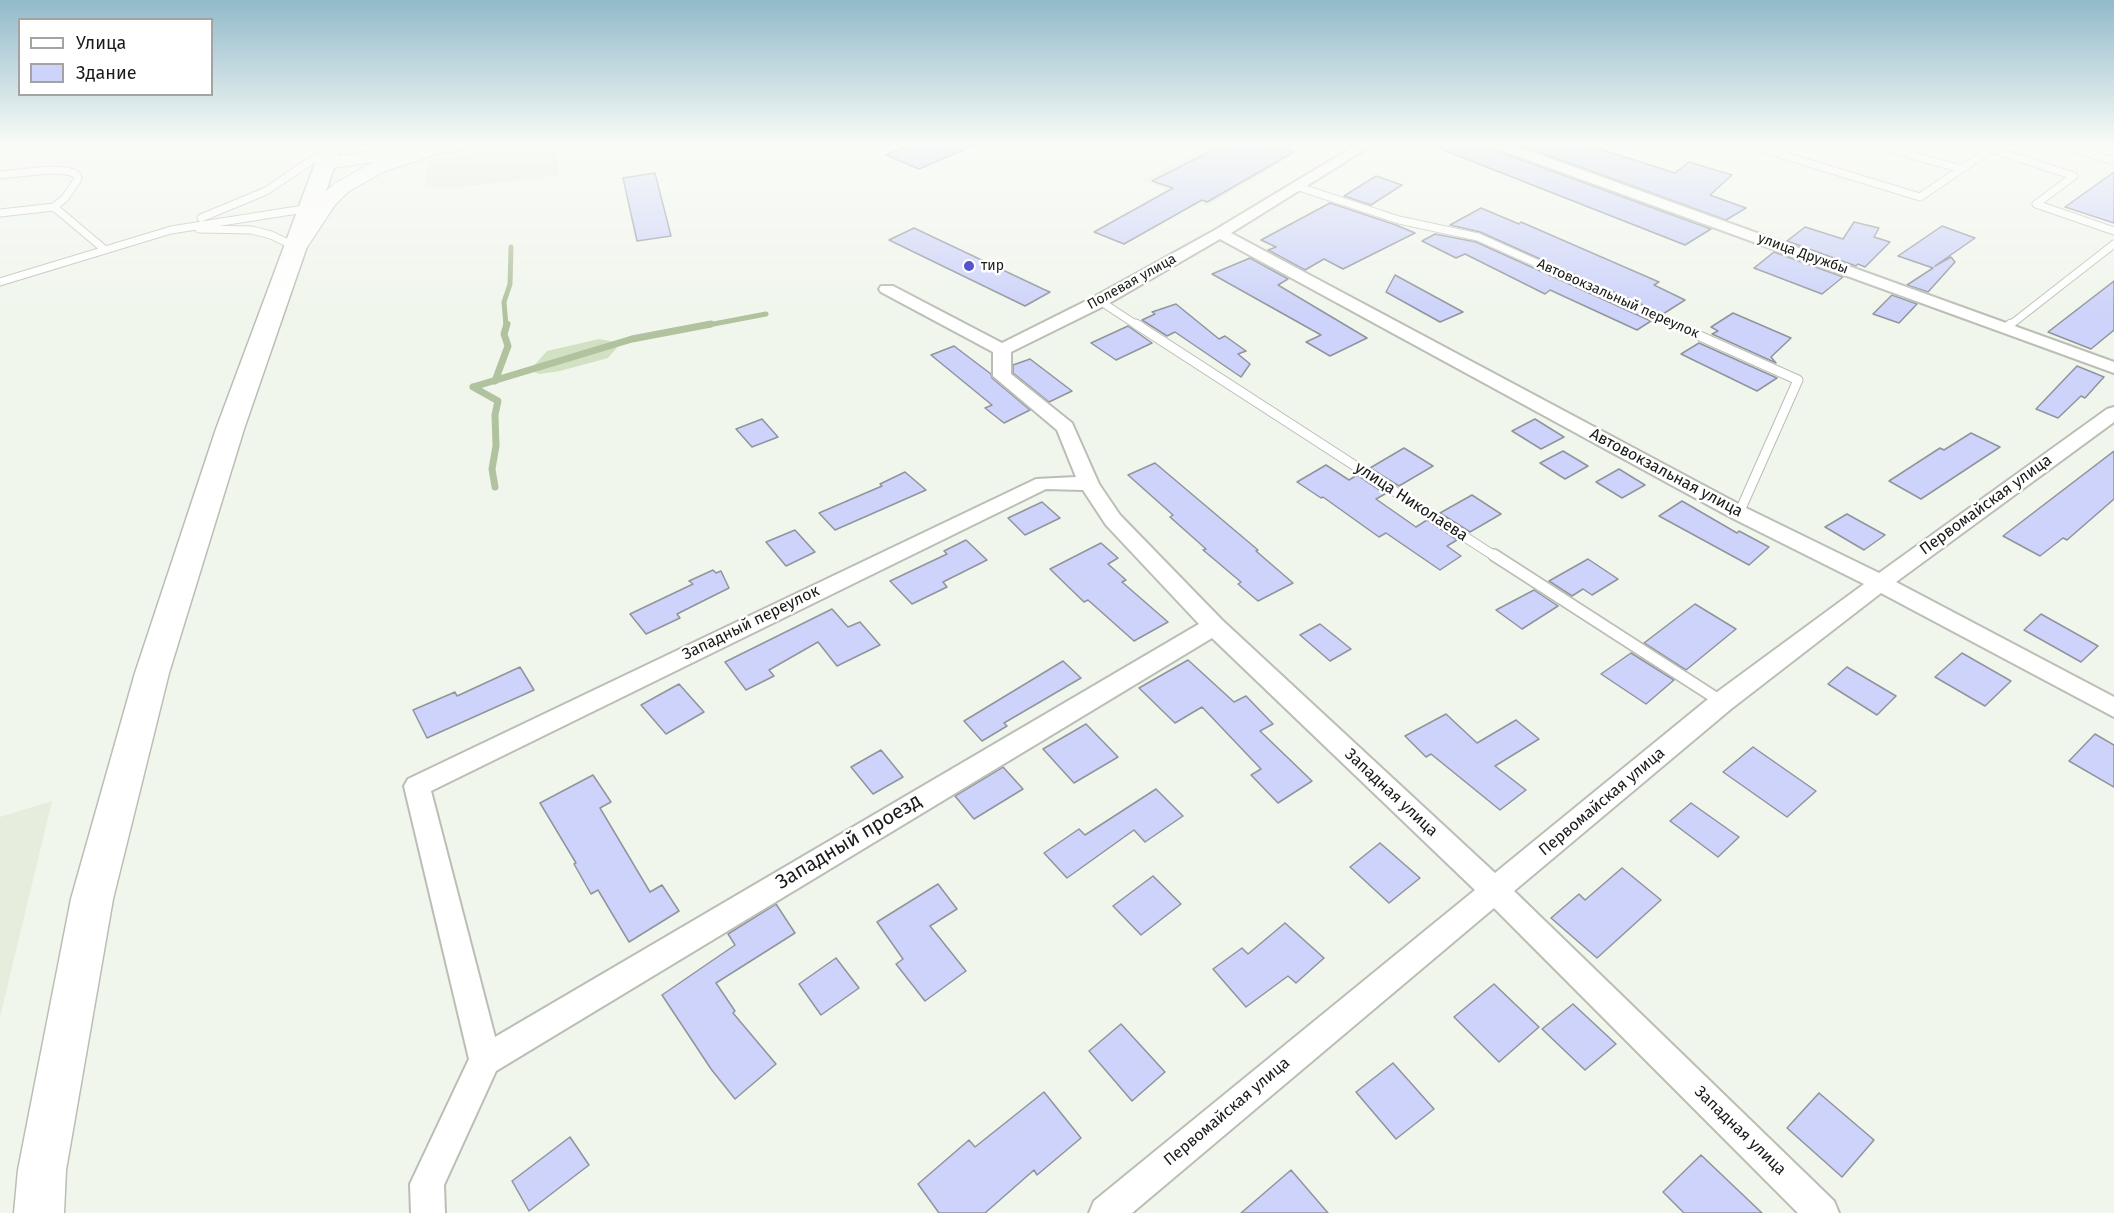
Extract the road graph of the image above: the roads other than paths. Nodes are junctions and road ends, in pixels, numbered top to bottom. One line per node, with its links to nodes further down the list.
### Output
1 (64, 199): 9 (lane)
2 (246, 199): 12 (lane)
3 (313, 199): 11 (highway)
4 (330, 199): 11 (main road)
5 (1276, 199): 14 (street, Полевая улица)
6 (1334, 199): 25 (lane, Автовокзальный переулок)
7 (1648, 199): 20 (street, улица Дружбы)
8 (2043, 199): 13 (lane)
9 (54, 207): 10 (lane); 16 (lane)
10 (0, 213)
11 (303, 227): 12 (lane); 12 (lane); 32 (highway)
12 (171, 230): 16 (lane)
13 (2114, 231)
14 (1220, 233): 19 (street, Полевая улица); 25 (street, Автовокзальная улица)
15 (2114, 244): 20 (lane)
16 (104, 249): 17 (lane)
17 (0, 282)
18 (887, 289): 21 (street)
19 (1100, 301): 21 (street, Полевая улица); 28 (lane, улица Николаева)
20 (2006, 328): 22 (street, улица Дружбы)
21 (1002, 350): 24 (street, Западная улица)
22 (2114, 368)
23 (2114, 413): 26 (street, Первомайская улица)
24 (1089, 484): 27 (street, Западная улица); 31 (street, Западный переулок)
25 (1739, 513): 26 (street, Автовокзальная улица)
26 (1880, 583): 28 (street, Первомайская улица); 29 (street, Автовокзальная улица)
27 (1214, 626): 30 (street, Западная улица); 31 (street, Западный проезд)
28 (1722, 702): 30 (street, Первомайская улица)
29 (2114, 708)
30 (1495, 891): 34 (street, Первомайская улица); 35 (street, Западная улица)
31 (485, 1060): 33 (street)
32 (39, 1213)
33 (428, 1213)
34 (1106, 1213)
35 (1822, 1213)

